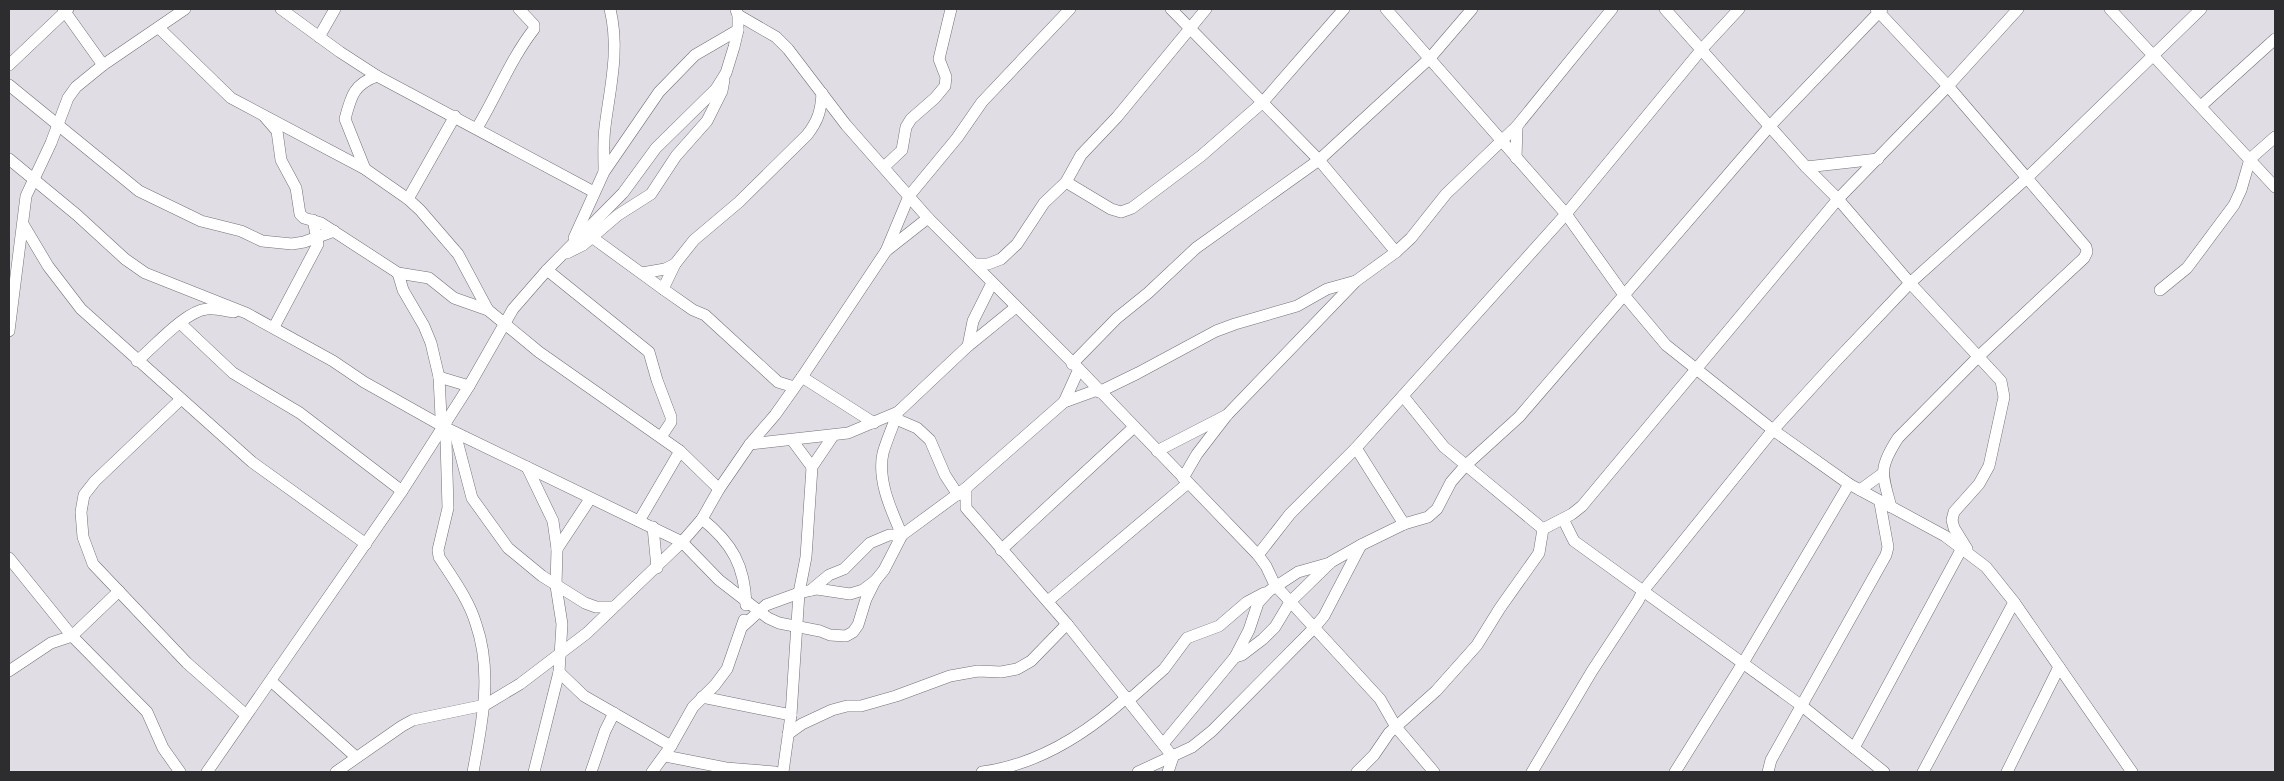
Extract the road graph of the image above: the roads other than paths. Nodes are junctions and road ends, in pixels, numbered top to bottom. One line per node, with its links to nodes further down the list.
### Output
1 (185, 9): 23 (street)
2 (281, 9): 25 (street)
3 (335, 9): 25 (street)
4 (519, 9): 44 (street)
5 (610, 9): 57 (street)
6 (952, 9): 54 (street)
7 (1070, 9): 63 (street)
8 (1171, 9): 22 (street)
9 (1206, 9): 22 (street)
10 (1344, 9): 37 (street)
11 (1386, 9): 29 (street)
12 (1472, 9): 29 (street)
13 (1612, 9): 41 (street)
14 (1665, 9): 27 (street)
15 (1739, 9): 27 (street)
16 (2018, 9): 35 (street)
17 (2202, 9): 28 (street)
18 (65, 10): 30 (street); 31 (street)
19 (1879, 10): 35 (street); 42 (street)
20 (2112, 10): 28 (street)
21 (736, 12): 24 (street); 36 (street)
22 (1190, 27): 37 (street); 60 (street)
23 (159, 28): 31 (street); 39 (street)
24 (738, 30): 32 (street); 57 (street)
25 (319, 37): 33 (street)
26 (2275, 39): 38 (street)
27 (1702, 50): 42 (street); 66 (street)
28 (2154, 55): 38 (street); 58 (street)
29 (1430, 58): 47 (street); 53 (street)
30 (9, 65)
31 (103, 65): 43 (street)
32 (726, 73): 72 (street); 73 (street)
33 (377, 76): 40 (street); 56 (street)
34 (9, 85): 43 (street)
35 (1948, 86): 51 (street); 58 (street)
36 (822, 93): 54 (street); 76 (street)
37 (1263, 102): 53 (street); 60 (street)
38 (2201, 106): 52 (street)
39 (264, 116): 56 (street); 68 (street)
40 (454, 116): 44 (street); 64 (street)
41 (1517, 126): 47 (street); 50 (street)
42 (1769, 126): 55 (street); 86 (street)
43 (58, 127): 46 (street); 48 (street)
44 (477, 128): 62 (street)
45 (2275, 137): 52 (street)
46 (73, 138): 48 (street); 71 (street)
47 (1502, 142): 50 (street); 75 (street)
48 (52, 143): 59 (street)
49 (9, 158): 59 (street)
50 (1516, 158): 66 (street)
51 (1878, 159): 55 (street); 65 (street)
52 (2250, 159): 61 (street); 85 (street)
53 (1319, 160): 75 (street); 97 (street)
54 (884, 167): 63 (street)
55 (1806, 167): 65 (street)
56 (365, 169): 64 (street)
57 (604, 172): 62 (street)
58 (2028, 177): 83 (street); 95 (street)
59 (33, 179): 69 (street); 89 (street)
60 (1066, 182): 77 (street)
61 (2275, 187)
62 (594, 192): 73 (street)
63 (909, 196): 67 (street); 74 (street)
64 (408, 199): 88 (street)
65 (1838, 199): 83 (street); 98 (street)
66 (1566, 214): 86 (street); 104 (street)
67 (928, 218): 74 (street); 77 (street)
68 (313, 220): 70 (street); 71 (street)
69 (23, 224): 93 (street); 96 (street)
70 (334, 231): 71 (street); 79 (street)
71 (318, 237): 92 (street)
72 (593, 238): 73 (street); 80 (street)
73 (566, 250): 78 (street)
74 (886, 251): 101 (street)
75 (1393, 255): 81 (street)
76 (675, 264): 80 (street); 84 (street)
77 (974, 264): 82 (street)
78 (547, 270): 90 (street); 115 (street)
79 (398, 273): 88 (street); 99 (street)
80 (642, 273): 84 (street)
81 (1356, 281): 103 (street); 108 (street)
82 (992, 283): 87 (street); 94 (street)
83 (1910, 283): 95 (street); 113 (street)
84 (663, 289): 100 (street)
85 (2160, 290)
86 (1624, 295): 98 (street); 121 (street)
87 (1016, 307): 94 (street); 97 (street)
88 (488, 310): 90 (street)
89 (246, 313): 91 (street); 92 (street)
90 (504, 322): 102 (street); 115 (street)
91 (180, 323): 96 (street); 129 (street)
92 (274, 328): 111 (street)
93 (9, 332)
94 (968, 346): 109 (street)
95 (1978, 357): 124 (street); 147 (street)
96 (137, 361): 105 (street)
97 (1075, 367): 103 (street); 106 (street)
98 (1696, 370): 113 (street); 136 (street)
99 (439, 377): 102 (street); 111 (street)
100 (778, 382): 101 (street); 107 (street)
101 (798, 382): 107 (street); 110 (street)
102 (470, 386): 111 (street)
103 (1098, 391): 106 (street); 112 (street)
104 (1403, 396): 118 (street); 121 (street)
105 (180, 400): 143 (street); 156 (street)
106 (1064, 402): 130 (street)
107 (775, 415): 117 (street)
108 (1227, 415): 120 (street); 125 (street)
109 (897, 416): 110 (street); 130 (street); 141 (street)
110 (874, 423): 114 (street)
111 (448, 428): 122 (street); 129 (street); 153 (street); 180 (street)
112 (1133, 428): 120 (street); 146 (street)
113 (1773, 430): 126 (street); 157 (street)
114 (833, 436): 116 (street); 123 (street)
115 (661, 437): 119 (street)
116 (792, 440): 117 (street); 123 (street)
117 (750, 444): 127 (street)
118 (1356, 448): 138 (street); 148 (street)
119 (680, 450): 127 (street); 137 (street)
120 (1157, 451): 125 (street)
121 (1465, 466): 138 (street); 140 (street)
122 (527, 467): 131 (street); 145 (street)
123 (812, 467): 158 (street)
124 (1882, 474): 128 (street); 132 (street)
125 (1186, 480): 148 (street); 159 (street)
126 (1849, 484): 128 (street); 172 (street)
127 (719, 489): 135 (street)
128 (1860, 490): 132 (street)
129 (402, 491): 143 (street)
130 (962, 492): 133 (street); 134 (street)
131 (590, 499): 137 (street); 145 (street)
132 (1886, 505): 147 (street); 181 (street)
133 (966, 508): 134 (street); 146 (street)
134 (939, 509): 141 (street)
135 (702, 519): 142 (street); 160 (street)
136 (1563, 519): 140 (street); 157 (street)
137 (639, 521): 139 (street)
138 (1404, 524): 144 (street)
139 (653, 527): 142 (street); 151 (street)
140 (1543, 529): 186 (street)
141 (902, 534): 152 (street); 155 (street)
142 (682, 542): 151 (street); 160 (street)
143 (366, 544): 176 (street)
144 (1361, 544): 150 (street); 168 (street)
145 (557, 549): 153 (street)
146 (1001, 550): 159 (street)
147 (1966, 550): 162 (street); 189 (street)
148 (1258, 555): 154 (street)
149 (9, 558): 169 (street)
150 (1331, 562): 154 (street); 161 (street)
151 (657, 568): 163 (street)
152 (875, 582): 155 (street); 167 (street)
153 (556, 586): 163 (street); 170 (street)
154 (1272, 588): 161 (street); 171 (street); 179 (street)
155 (811, 590): 158 (street)
156 (119, 591): 169 (street); 184 (street)
157 (1643, 591): 172 (street); 207 (street)
158 (799, 592): 164 (street); 167 (street)
159 (1048, 601): 165 (street)
160 (746, 602): 164 (street); 166 (street)
161 (1290, 602): 168 (street); 171 (street)
162 (2014, 602): 173 (street); 211 (street)
163 (613, 607): 170 (street)
164 (758, 611): 166 (street); 167 (street)
165 (1067, 624): 177 (street); 187 (street)
166 (743, 626): 178 (street)
167 (796, 627): 185 (street)
168 (1314, 628): 186 (street); 191 (street)
169 (72, 636): 174 (street); 193 (street)
170 (562, 653): 175 (street); 180 (street)
171 (1235, 657): 188 (street)
172 (1743, 663): 181 (street); 208 (street)
173 (2059, 667): 212 (street); 213 (street)
174 (9, 671)
175 (560, 672): 183 (street); 197 (street)
176 (271, 681): 184 (street); 192 (street)
177 (1117, 685): 179 (street); 182 (street)
178 (702, 697): 185 (street); 190 (street)
179 (1128, 699): 182 (street); 188 (street)
180 (485, 706): 192 (street); 196 (street)
181 (1802, 706): 189 (street); 209 (street)
182 (1112, 710): 202 (street)
183 (614, 713): 190 (street); 198 (street)
184 (246, 715): 194 (street)
185 (791, 715): 187 (street)
186 (1396, 727): 205 (street); 206 (street)
187 (788, 734): 201 (street)
188 (1163, 744): 191 (street)
189 (1854, 748): 210 (street)
190 (668, 751): 199 (street); 200 (street)
191 (1173, 756): 203 (street); 204 (street)
192 (356, 757): 195 (street)
193 (180, 772)
194 (207, 772)
195 (336, 772)
196 (473, 772)
197 (534, 772)
198 (591, 772)
199 (652, 772)
200 (775, 772)
201 (783, 772)
202 (982, 772)
203 (1138, 772)
204 (1168, 772)
205 (1357, 772)
206 (1434, 772)
207 (1532, 772)
208 (1675, 772)
209 (1768, 772)
210 (1884, 772)
211 (1923, 772)
212 (2007, 772)
213 (2132, 772)

